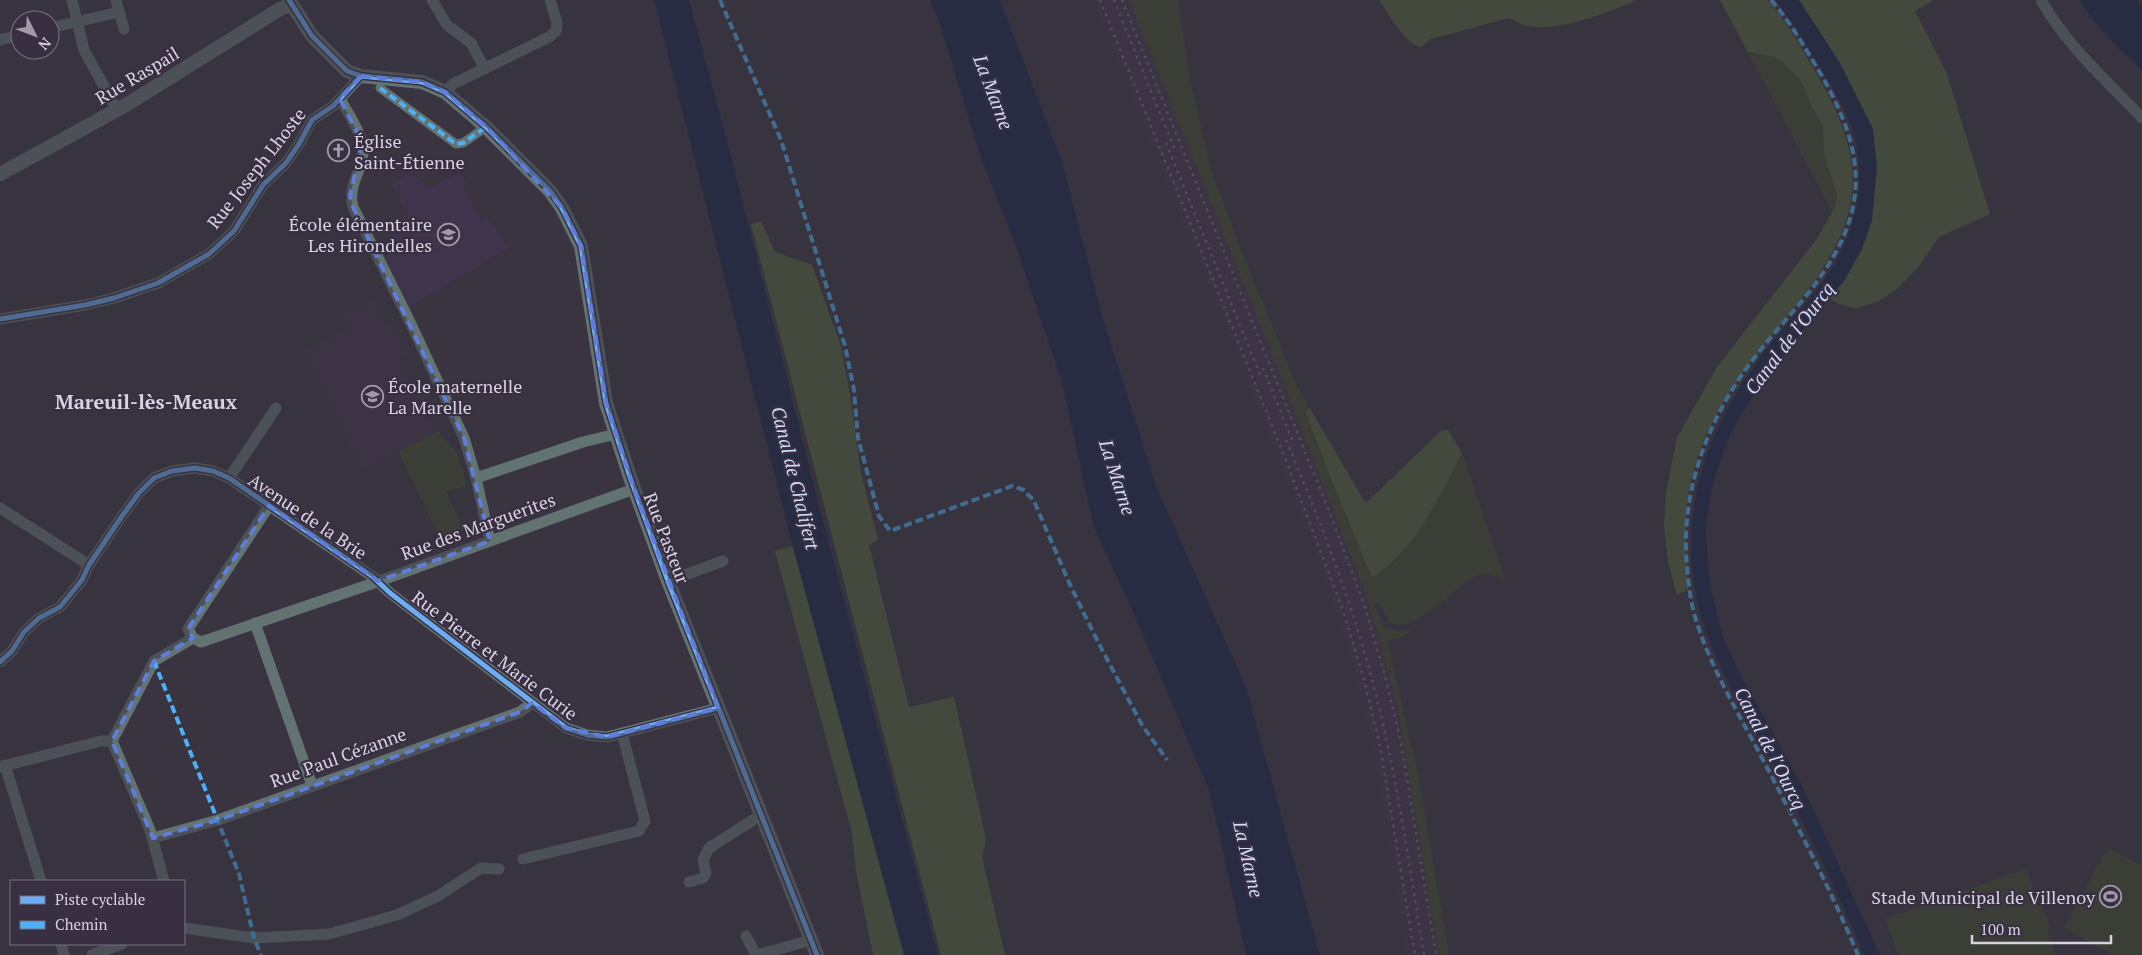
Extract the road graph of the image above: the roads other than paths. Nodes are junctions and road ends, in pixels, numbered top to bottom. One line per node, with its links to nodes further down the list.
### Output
1 (72, 0): 8 (street)
2 (116, 0): 7 (street)
3 (432, 0): 11 (street)
4 (550, 0): 11 (street)
5 (2041, 0): 17 (street)
6 (283, 3): 12 (street); 16 (street, Rue Raspail)
7 (120, 12): 8 (street); 10 (street)
8 (78, 22): 9 (street); 16 (street)
9 (60, 26)
10 (124, 29)
11 (485, 69): 14 (street)
12 (361, 76): 14 (street, Rue Pasteur); 15 (street, Rue Joseph Lhoste)
13 (380, 88): 18 (street)
14 (445, 92): 18 (street, Rue Pasteur)
15 (340, 98): 20 (street, Rue Joseph Lhoste); 24 (street)
16 (117, 110): 19 (street, Rue Raspail)
17 (2142, 118)
18 (486, 127): 22 (street, Rue Pasteur)
19 (0, 174)
20 (0, 319)
21 (276, 408): 23 (street)
22 (616, 434): 24 (street); 25 (street, Rue Pasteur)
23 (229, 478): 26 (street, Avenue de la Brie); 30 (street, Avenue de la Brie)
24 (476, 478): 28 (street)
25 (634, 489): 28 (street, Rue des Marguerites); 32 (street, Rue Pasteur)
26 (269, 506): 31 (street, Avenue de la Brie); 34 (street)
27 (0, 508): 30 (street)
28 (490, 541): 31 (street, Rue des Marguerites)
29 (722, 561): 32 (street)
30 (89, 565): 35 (street, Avenue de la Brie)
31 (378, 581): 33 (street, Rue des Marguerites); 36 (street, Rue Pierre et Marie Curie)
32 (668, 581): 37 (street, Rue Pasteur)
33 (255, 623): 34 (street, Rue des Marguerites); 41 (street)
34 (193, 638): 39 (street)
35 (0, 662)
36 (532, 703): 38 (street, Rue Pierre et Marie Curie); 41 (street, Rue Paul Cézanne)
37 (718, 708): 38 (street, Rue Pierre et Marie Curie); 42 (street, Rue Pasteur)
38 (622, 733): 44 (street)
39 (112, 741): 40 (street); 43 (street)
40 (3, 766): 46 (street)
41 (312, 785): 43 (street, Rue Paul Cézanne)
42 (761, 816): 48 (street); 51 (street, Rue Pasteur)
43 (153, 838): 47 (street)
44 (523, 859)
45 (499, 869): 49 (street)
46 (41, 880)
47 (164, 880)
48 (688, 882)
49 (185, 928)
50 (746, 936): 54 (street)
51 (811, 940): 54 (street); 55 (street, Rue Pasteur)
52 (119, 945): 53 (street)
53 (92, 955)
54 (756, 955)
55 (817, 955)

